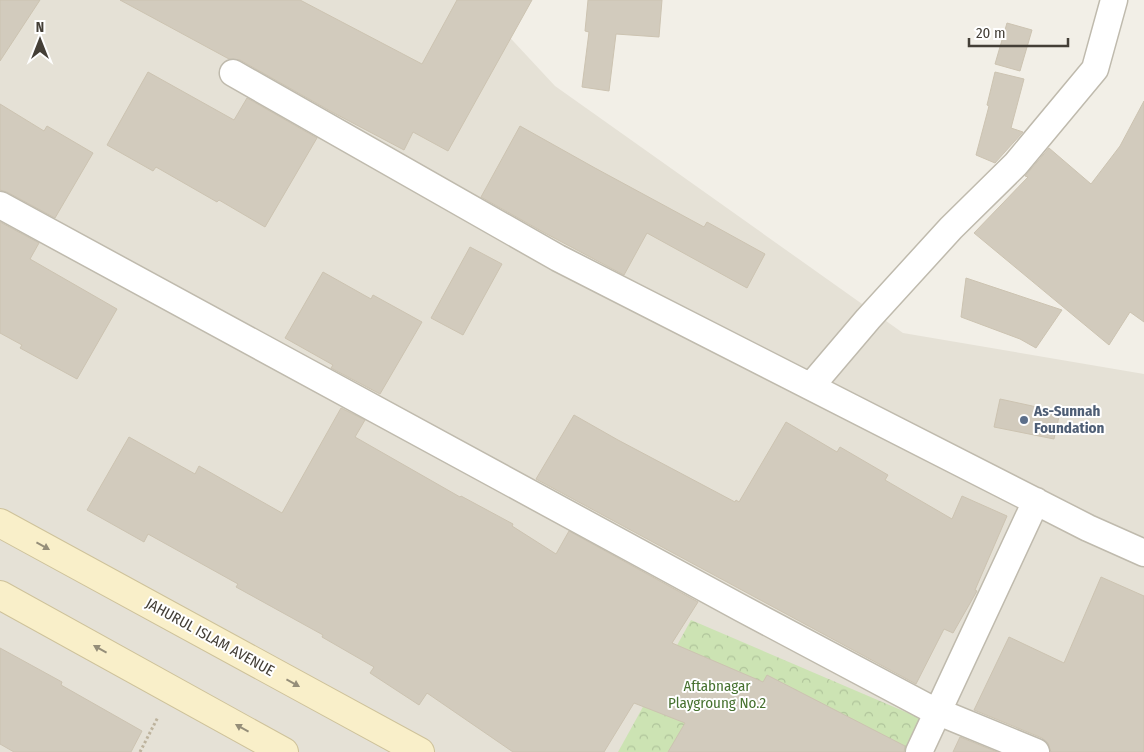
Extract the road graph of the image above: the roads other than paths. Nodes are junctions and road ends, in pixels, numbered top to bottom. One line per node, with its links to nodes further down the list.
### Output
1 (1114, 0): 4 (street)
2 (234, 73): 4 (street)
3 (0, 205): 9 (street)
4 (811, 386): 5 (street)
5 (1036, 501): 7 (street); 9 (street)
6 (0, 523): 11 (street, JAHURUL ISLAM AVENUE, one-way to 11)
7 (1144, 553)
8 (0, 595): 10 (street, one-way to 8)
9 (938, 712): 12 (street); 13 (street)
10 (284, 752)
11 (420, 752)
12 (919, 752)
13 (1036, 752)

